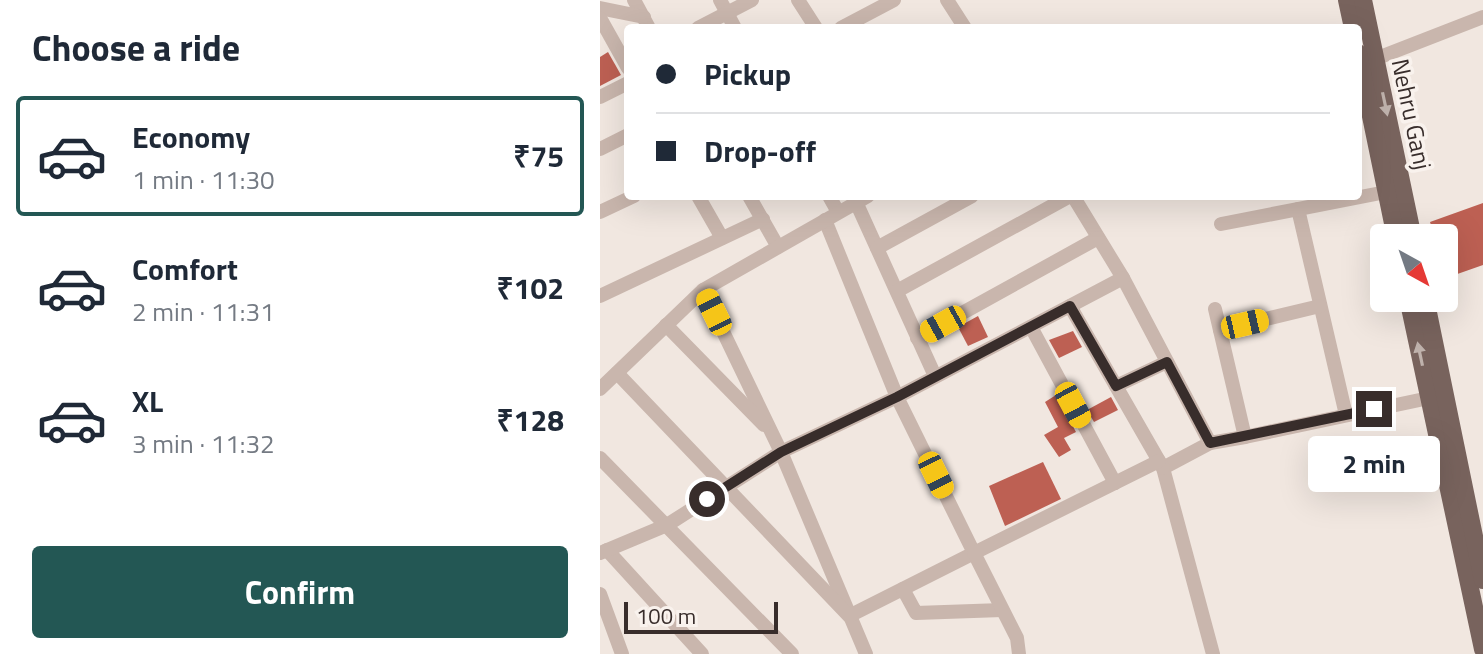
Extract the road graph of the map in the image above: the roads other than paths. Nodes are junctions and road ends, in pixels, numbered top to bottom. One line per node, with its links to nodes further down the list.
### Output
1 (634, 0): 12 (street)
2 (752, 0): 8 (street)
3 (798, 0): 15 (street)
4 (894, 0): 16 (street)
5 (947, 0): 17 (street)
6 (1347, 0): 18 (main road)
7 (1363, 0): 20 (main road, Nehru Ganj)
8 (723, 6): 13 (street); 14 (street)
9 (600, 8): 12 (street)
10 (1483, 17): 20 (street)
11 (600, 18): 19 (street)
12 (646, 23)
13 (703, 24)
14 (733, 24)
15 (813, 24)
16 (849, 24)
17 (959, 24)
18 (1352, 24)
19 (607, 43): 21 (street)
20 (1367, 56): 26 (main road, Nehru Ganj); 46 (main road, Nehru Ganj, one-way to 46)
21 (624, 63)
22 (624, 85): 23 (street)
23 (600, 97)
24 (624, 137): 25 (street)
25 (600, 149)
26 (1386, 192): 28 (street); 45 (main road, Nehru Ganj)
27 (600, 195): 40 (street)
28 (1362, 196)
29 (625, 200): 40 (street)
30 (700, 200): 47 (street)
31 (751, 200): 42 (street)
32 (831, 200): 41 (street)
33 (860, 200): 41 (street)
34 (862, 200): 50 (street)
35 (965, 200): 50 (street)
36 (1065, 200): 53 (street)
37 (1074, 200): 48 (street)
38 (1333, 200): 39 (street)
39 (1307, 204): 44 (street); 56 (street)
40 (603, 210)
41 (838, 212): 43 (street)
42 (763, 219): 47 (street); 49 (street)
43 (825, 220): 49 (street); 69 (street)
44 (1221, 224)
45 (1393, 224)
46 (1409, 224)
47 (722, 238): 54 (street)
48 (1098, 238): 51 (street); 63 (street)
49 (778, 247): 52 (street)
50 (877, 248): 53 (street)
51 (1123, 278): 55 (street); 64 (street)
52 (703, 290): 60 (street); 72 (street)
53 (897, 291): 63 (street)
54 (600, 296)
55 (1070, 306): 61 (street); 67 (street)
56 (1320, 306): 62 (street); 71 (street)
57 (1215, 309): 62 (street)
58 (1411, 312): 70 (main road, one-way to 58)
59 (1428, 312): 83 (main road)
60 (666, 325): 65 (street); 72 (street)
61 (1031, 327): 66 (street); 78 (street)
62 (1220, 330): 73 (street)
63 (917, 338): 66 (street)
64 (1167, 362): 67 (street); 74 (street)
65 (617, 373): 68 (street); 79 (street)
66 (935, 376): 69 (street)
67 (1116, 386): 77 (street)
68 (600, 389)
69 (897, 397): 75 (street); 82 (street)
70 (1429, 398): 71 (street); 88 (main road)
71 (1346, 415): 73 (street)
72 (772, 434): 75 (street)
73 (1245, 437): 74 (street)
74 (1210, 443): 77 (street)
75 (781, 452): 79 (street); 87 (street)
76 (600, 458): 80 (street)
77 (1161, 464): 78 (street); 94 (street)
78 (1115, 483): 82 (street)
79 (728, 485): 80 (street); 87 (street)
80 (667, 525): 81 (street); 91 (street)
81 (604, 552): 90 (street)
82 (974, 553): 84 (street); 86 (street)
83 (1483, 580)
84 (903, 589): 86 (street); 87 (street)
85 (600, 594): 89 (street)
86 (1002, 610): 93 (street)
87 (849, 616): 92 (street)
88 (1483, 649)
89 (622, 654)
90 (702, 654)
91 (792, 654)
92 (866, 654)
93 (1019, 654)
94 (1213, 654)

